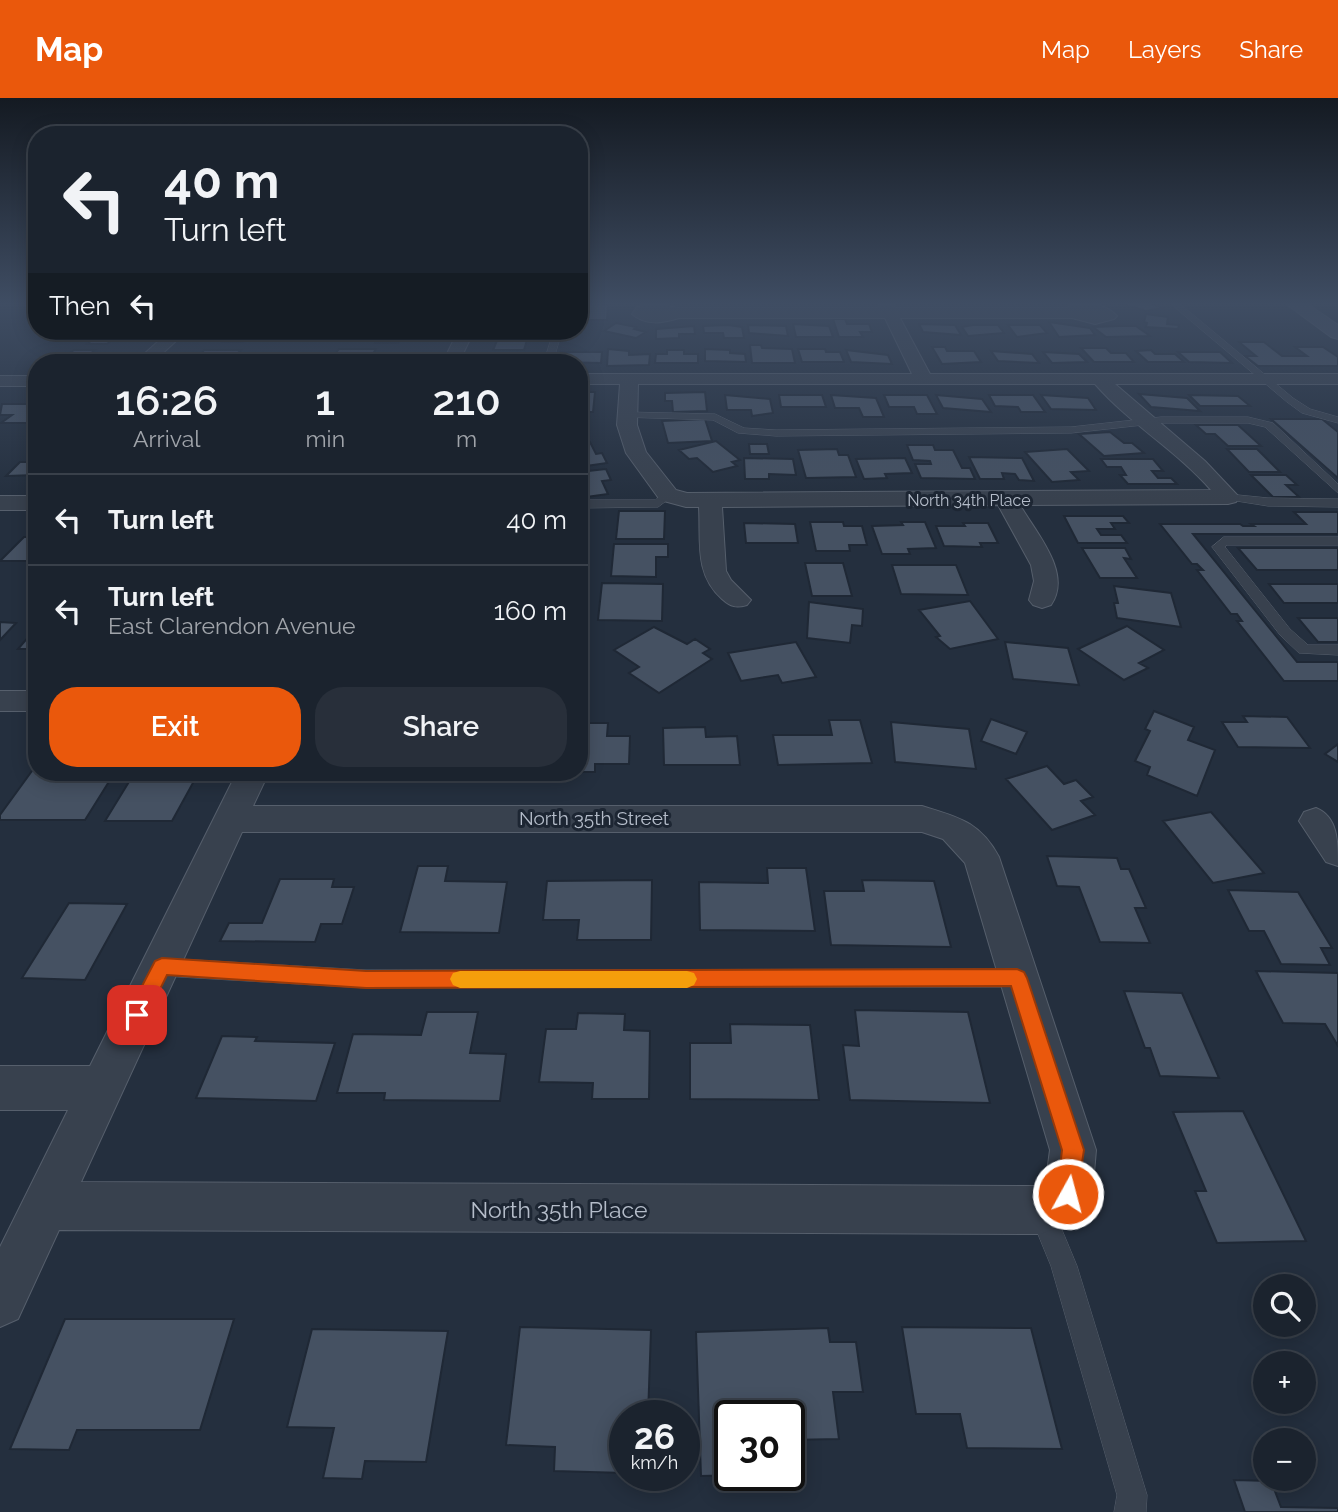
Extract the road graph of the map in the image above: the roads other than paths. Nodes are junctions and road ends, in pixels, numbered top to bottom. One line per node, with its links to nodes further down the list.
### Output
1 (919, 369): 5 (street)
2 (1252, 369): 7 (lane)
3 (588, 379): 4 (street)
4 (629, 379): 5 (street); 11 (street)
5 (924, 379): 6 (street)
6 (1100, 379): 7 (street); 13 (street)
7 (1264, 379): 8 (street); 12 (lane)
8 (1338, 379)
9 (0, 381): 10 (street)
10 (28, 381)
11 (626, 415): 13 (lane); 15 (street)
12 (1338, 419)
13 (1142, 422): 14 (lane); 16 (street)
14 (1338, 490)
15 (668, 495): 17 (street, North 34th Place); 22 (lane)
16 (1228, 497): 18 (street, North 34th Place); 21 (lane)
17 (710, 500): 18 (street, North 34th Place); 24 (street)
18 (1006, 500): 25 (street)
19 (0, 503): 20 (street)
20 (28, 503)
21 (1338, 503)
22 (588, 504)
23 (1338, 541): 26 (lane)
24 (738, 600)
25 (1042, 600)
26 (1338, 650)
27 (0, 701): 28 (street)
28 (28, 701)
29 (249, 781): 30 (street)
30 (231, 819): 33 (street); 34 (street, North 35th Street)
31 (1316, 821): 32 (street)
32 (1338, 852)
33 (162, 967): 34 (lane); 36 (street)
34 (1017, 978): 37 (street)
35 (0, 1088): 36 (street)
36 (101, 1088): 38 (street)
37 (1055, 1202): 38 (street, North 35th Place); 40 (lane)
38 (45, 1206): 39 (street)
39 (0, 1301)
40 (1130, 1512)

